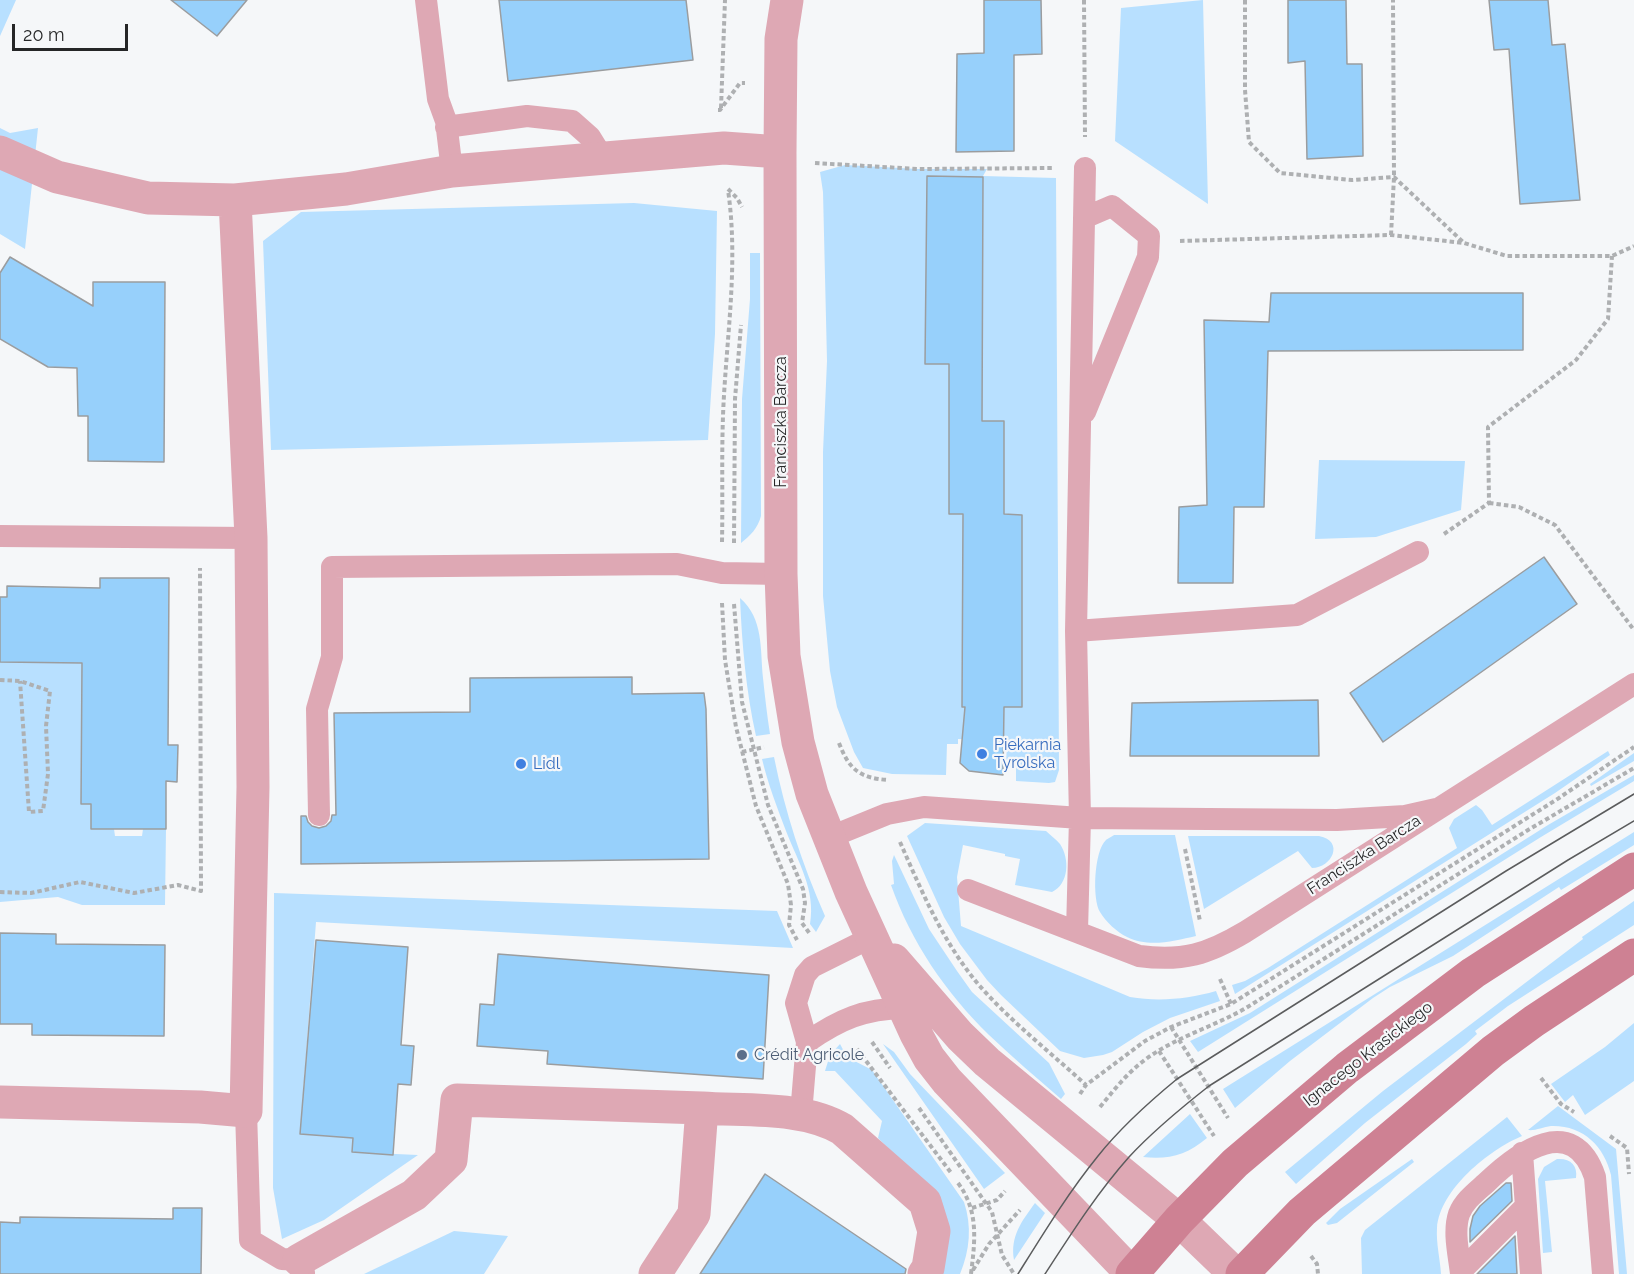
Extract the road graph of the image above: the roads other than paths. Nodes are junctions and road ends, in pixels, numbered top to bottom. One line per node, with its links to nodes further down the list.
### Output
1 (426, 0): 3 (lane)
2 (787, 0): 5 (street, Franciszka Barcza)
3 (446, 127): 6 (lane); 8 (lane)
4 (0, 152): 9 (street)
5 (780, 152): 6 (street); 15 (street, Franciszka Barcza)
6 (603, 158): 8 (street)
7 (1085, 168): 10 (lane)
8 (452, 171): 9 (street)
9 (235, 200): 13 (street)
10 (1084, 218): 11 (lane); 11 (lane)
11 (1080, 425): 16 (lane)
12 (0, 536): 13 (lane)
13 (251, 537): 31 (street)
14 (1418, 552): 16 (lane)
15 (781, 574): 19 (lane); 21 (street, Franciszka Barcza)
16 (1076, 631): 20 (lane)
17 (1634, 684): 18 (lane, Franciszka Barcza)
18 (1436, 809): 20 (lane); 24 (lane, Franciszka Barcza)
19 (319, 815)
20 (1080, 818): 21 (lane); 24 (lane)
21 (828, 838): 25 (street, Franciszka Barcza)
22 (1634, 869): 35 (main road, Ignacego Krasickiego)
23 (968, 890): 24 (lane, Franciszka Barcza)
24 (1077, 931)
25 (872, 937): 27 (street, Franciszka Barcza); 28 (lane); 35 (street, Franciszka Barcza)
26 (1634, 955): 43 (main road)
27 (904, 1008): 28 (lane); 41 (street, Franciszka Barcza)
28 (807, 1042): 32 (lane)
29 (0, 1102): 31 (street)
30 (702, 1108): 32 (street); 37 (street); 39 (street)
31 (246, 1111): 37 (lane)
32 (801, 1114): 40 (street)
33 (1522, 1153): 34 (lane); 38 (lane); 45 (lane)
34 (1526, 1206): 36 (lane); 38 (lane)
35 (1179, 1220): 41 (main road, Ignacego Krasickiego); 42 (street, Franciszka Barcza)
36 (1530, 1264): 44 (lane)
37 (302, 1267)
38 (1461, 1272)
39 (655, 1274)
40 (924, 1274)
41 (1132, 1274)
42 (1235, 1274)
43 (1242, 1274)
44 (1514, 1274)
45 (1603, 1274)

